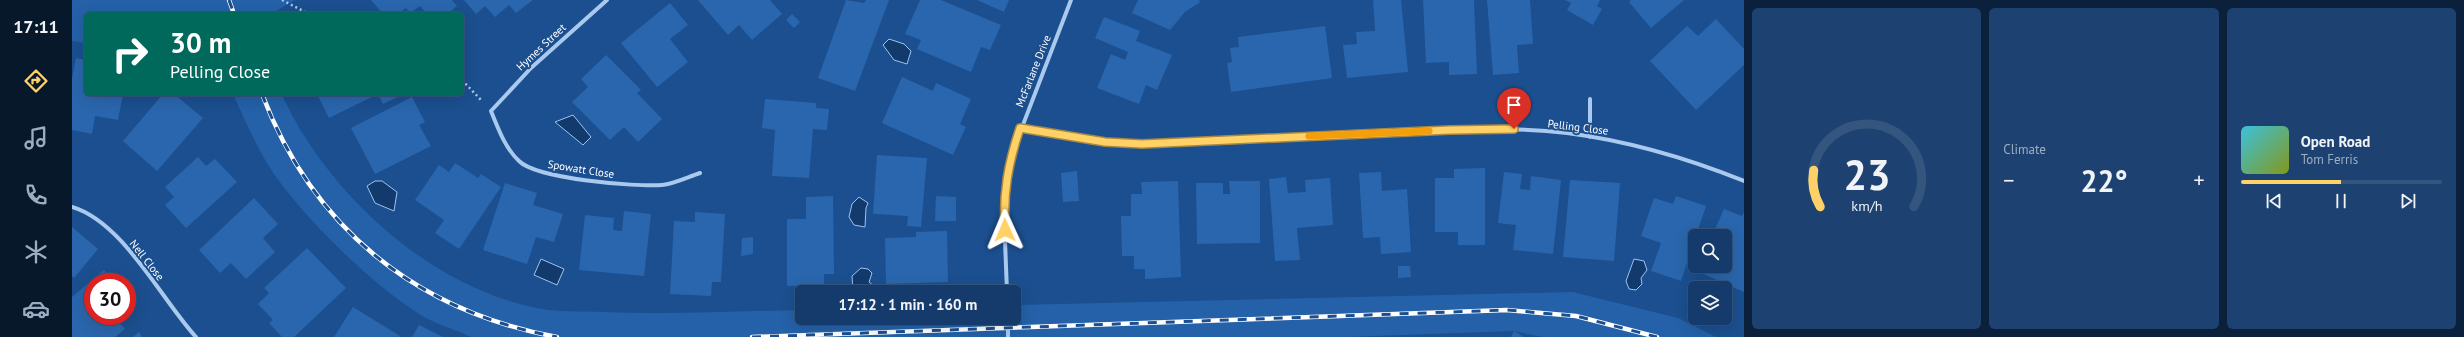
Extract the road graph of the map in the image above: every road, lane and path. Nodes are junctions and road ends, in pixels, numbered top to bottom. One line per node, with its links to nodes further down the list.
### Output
1 (282, 0): 4 (path)
2 (607, 0): 7 (street, Hymes Street)
3 (1071, 0): 8 (street, McFarlane Drive)
4 (305, 12)
5 (464, 82): 7 (path)
6 (1590, 99): 9 (street)
7 (491, 111): 10 (street, Spowatt Close)
8 (1020, 128): 9 (street, Pelling Close); 13 (street, McFarlane Drive)
9 (1590, 137): 11 (street, Pelling Close)
10 (700, 173)
11 (1744, 181)
12 (72, 207): 15 (street, Nell Close)
13 (1007, 285)
14 (1008, 325): 16 (street)
15 (196, 337)
16 (1008, 337)

